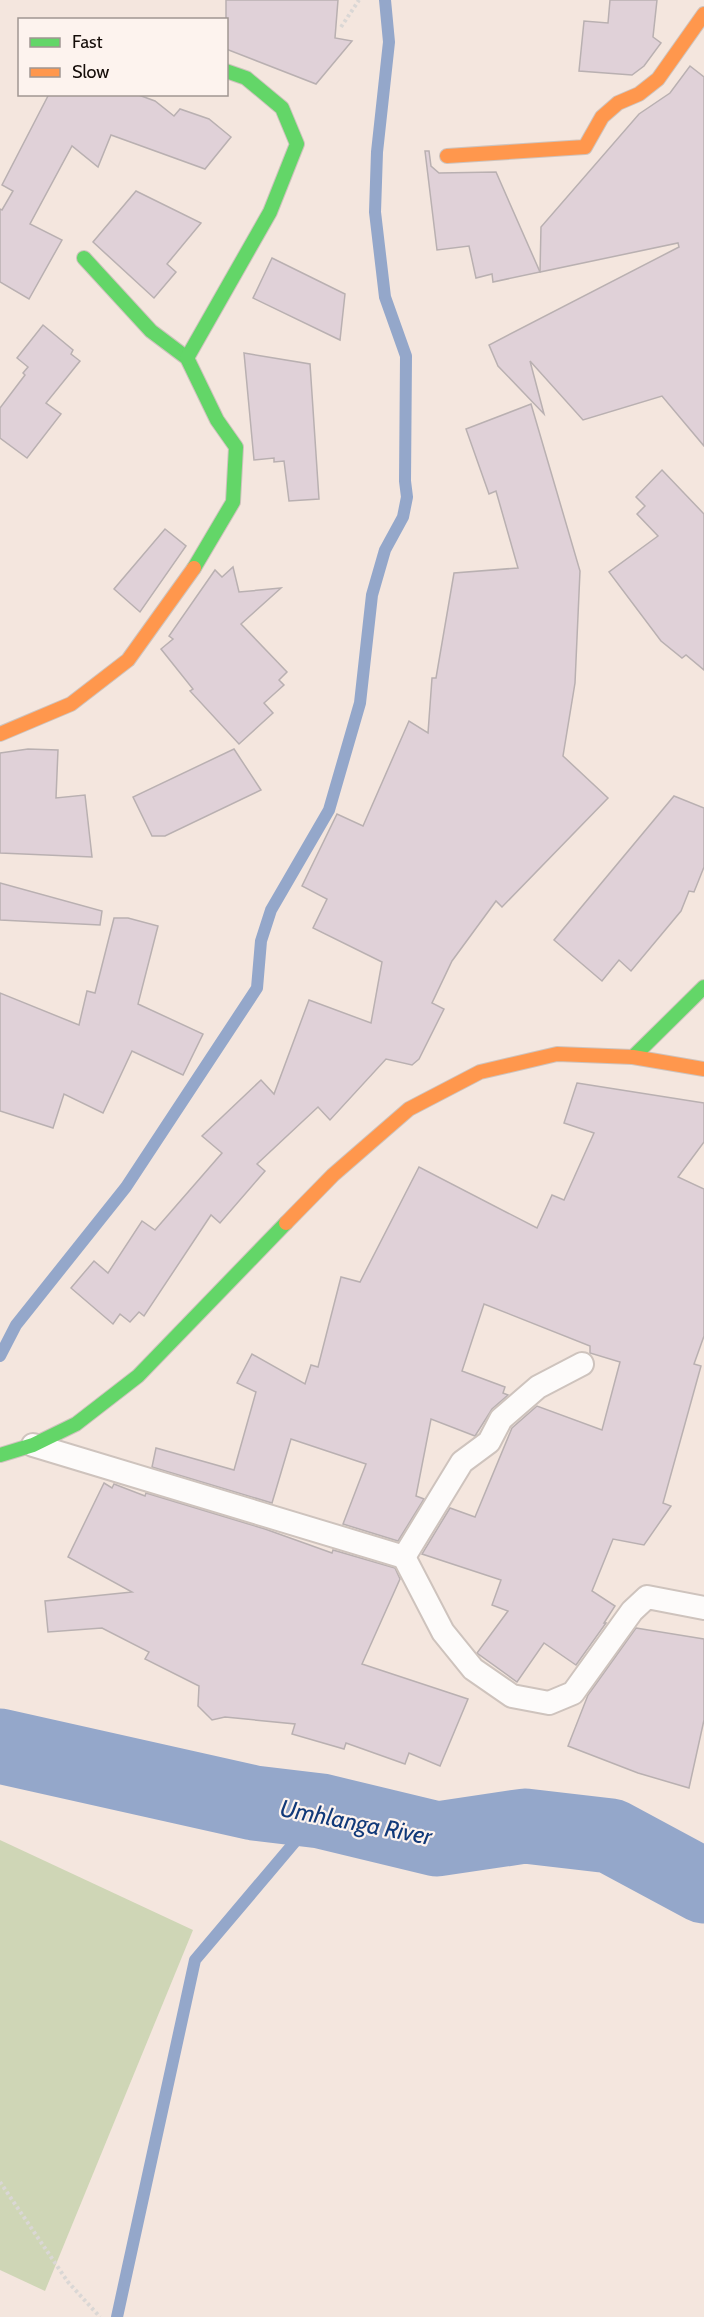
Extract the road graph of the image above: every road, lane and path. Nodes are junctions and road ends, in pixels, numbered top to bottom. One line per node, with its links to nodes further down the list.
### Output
1 (359, 0): 3 (path)
2 (704, 14): 5 (street)
3 (341, 27)
4 (228, 71): 7 (street)
5 (447, 156)
6 (84, 258): 7 (street)
7 (187, 358): 8 (street)
8 (0, 734)
9 (704, 987): 10 (street)
10 (633, 1058): 11 (street); 13 (street)
11 (704, 1069)
12 (582, 1364): 15 (lane)
13 (33, 1445): 14 (street); 15 (lane)
14 (0, 1455)
15 (404, 1557): 16 (lane)
16 (704, 1608)
17 (0, 2182): 18 (path)
18 (100, 2317)

